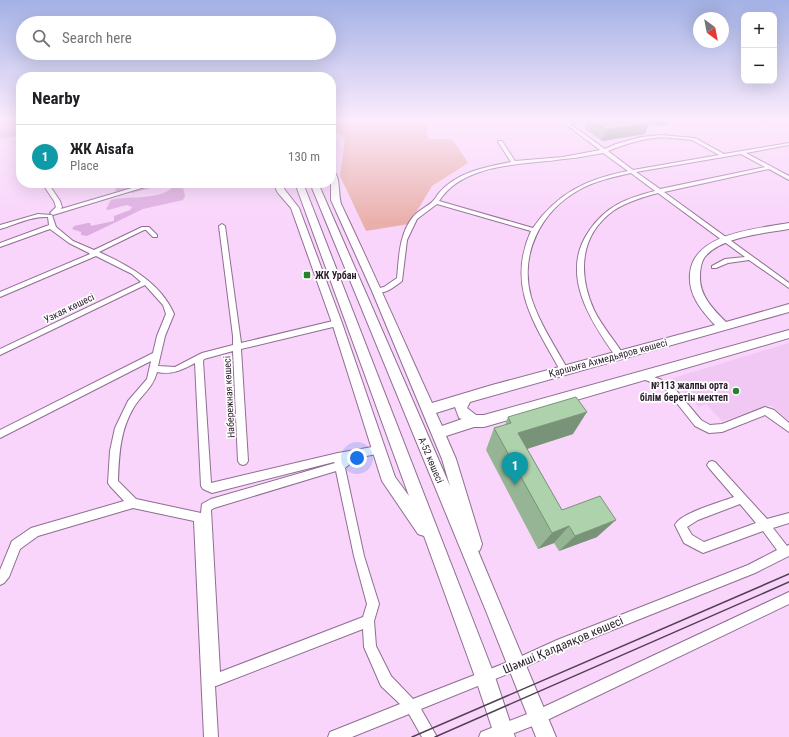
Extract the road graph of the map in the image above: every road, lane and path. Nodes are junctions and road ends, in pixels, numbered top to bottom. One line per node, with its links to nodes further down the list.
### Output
1 (508, 153): 8 (street)
2 (587, 153): 8 (street)
3 (608, 153): 10 (street)
4 (720, 153): 7 (street)
5 (733, 153): 7 (street)
6 (743, 153): 9 (street)
7 (723, 155): 10 (street)
8 (514, 163): 22 (street)
9 (769, 168): 11 (street); 20 (street)
10 (632, 172): 20 (street); 31 (street)
11 (789, 178)
12 (48, 188): 24 (street)
13 (138, 188): 24 (street)
14 (280, 188): 23 (street)
15 (304, 188): 23 (street)
16 (306, 188): 34 (street)
17 (307, 188): 32 (street, А-52 көшесі)
18 (311, 188): 21 (street)
19 (335, 188): 21 (street)
20 (658, 191): 35 (street); 51 (street)
21 (334, 200): 25 (street)
22 (436, 202): 31 (street); 42 (street)
23 (296, 208): 30 (street)
24 (52, 214): 26 (street); 29 (street)
25 (344, 221): 32 (street); 42 (street)
26 (52, 226): 36 (street); 37 (street)
27 (222, 226): 48 (street)
28 (789, 226): 35 (street)
29 (0, 227)
30 (302, 227): 34 (street); 45 (street)
31 (534, 230): 54 (street)
32 (334, 233): 74 (street, А-52 көшесі)
33 (155, 236): 37 (street)
34 (320, 236): 70 (street)
35 (726, 240): 38 (street); 46 (street)
36 (0, 246)
37 (93, 253): 40 (street); 43 (street)
38 (749, 258): 39 (street); 41 (street)
39 (714, 267)
40 (146, 282): 49 (street, Узкая көшесі); 50 (street)
41 (789, 286)
42 (377, 291): 57 (street)
43 (0, 295)
44 (789, 308): 46 (street, Қаршыға Ахмедьяров көшесі)
45 (337, 323): 48 (street); 62 (street)
46 (723, 326): 51 (street, Қаршыға Ахмедьяров көшесі)
47 (789, 334): 55 (street)
48 (237, 347): 52 (street, Набережная көшесі); 63 (street, Набережная көшесі)
49 (0, 352)
50 (156, 355): 53 (street); 61 (street)
51 (620, 356): 54 (street, Қаршыға Ахмедьяров көшесі)
52 (201, 357): 53 (street, Набережная көшесі); 64 (street)
53 (155, 368): 67 (street)
54 (564, 370): 56 (street, Қаршыға Ахмедьяров көшесі)
55 (644, 376): 58 (street); 59 (street)
56 (465, 399): 57 (street, Қаршыға Ахмедьяров көшесі); 58 (street)
57 (428, 410): 60 (street)
58 (474, 422): 60 (street)
59 (789, 428)
60 (438, 432): 74 (street)
61 (0, 434)
62 (378, 450): 64 (street); 70 (street)
63 (243, 461)
64 (339, 461): 75 (street); 75 (street)
65 (712, 465): 66 (street)
66 (742, 499): 69 (street); 69 (street)
67 (133, 503): 72 (street); 81 (street)
68 (789, 518): 69 (street)
69 (765, 524): 71 (street)
70 (433, 539): 77 (street)
71 (787, 551): 76 (street, Шәмші Қалдаяқов көшесі)
72 (0, 579)
73 (789, 598): 79 (street)
74 (495, 611): 76 (street, А-52 көшесі)
75 (368, 621): 78 (street)
76 (516, 665): 77 (street, Шәмші Қалдаяқов көшесі); 79 (street, А-52 көшесі)
77 (485, 677): 78 (street, Шәмші Қалдаяқов көшесі); 80 (street)
78 (411, 706): 82 (street, Шәмші Қалдаяқов көшесі); 83 (street)
79 (538, 717): 80 (street); 85 (street, А-52 көшесі)
80 (504, 734): 84 (street)
81 (211, 737)
82 (335, 737)
83 (430, 737)
84 (486, 737)
85 (546, 737)

